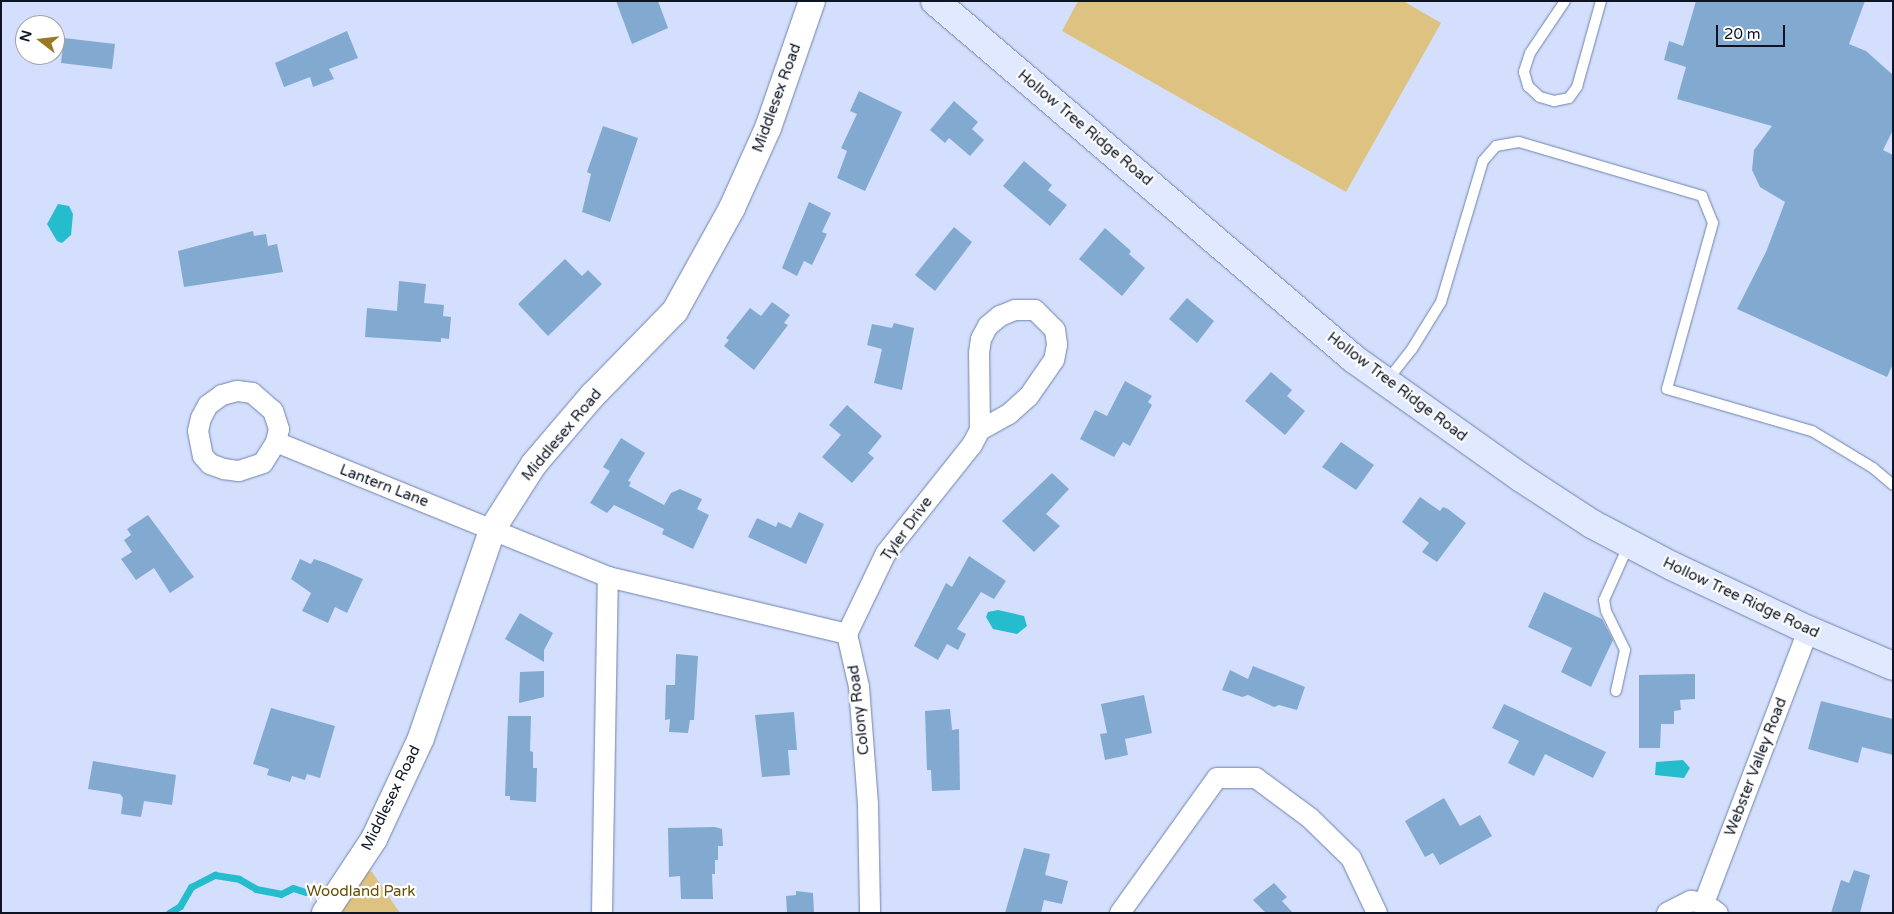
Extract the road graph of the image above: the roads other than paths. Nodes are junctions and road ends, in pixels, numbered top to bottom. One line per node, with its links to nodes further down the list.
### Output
1 (812, 1): 9 (street, Middlesex Road)
2 (936, 1): 5 (main road, Hollow Tree Ridge Road)
3 (1565, 1): 4 (lane)
4 (1601, 1)
5 (1386, 382): 8 (lane); 10 (main road, Hollow Tree Ridge Road)
6 (980, 430): 6 (street, Tyler Drive); 13 (street, Tyler Drive)
7 (276, 442): 7 (street); 9 (street, Lantern Lane)
8 (1893, 486)
9 (493, 528): 11 (street); 17 (street, Middlesex Road)
10 (1629, 543): 12 (main road, Hollow Tree Ridge Road); 15 (lane)
11 (608, 578): 13 (street); 18 (street)
12 (1808, 630): 14 (main road, Hollow Tree Ridge Road); 16 (street, Webster Valley Road)
13 (847, 634): 19 (street, Colony Road)
14 (1893, 666)
15 (1616, 691)
16 (1711, 908): 22 (street, Webster Valley Road)
17 (325, 913)
18 (602, 913)
19 (870, 913)
20 (1120, 913): 21 (street)
21 (1377, 913)
22 (1667, 913)

